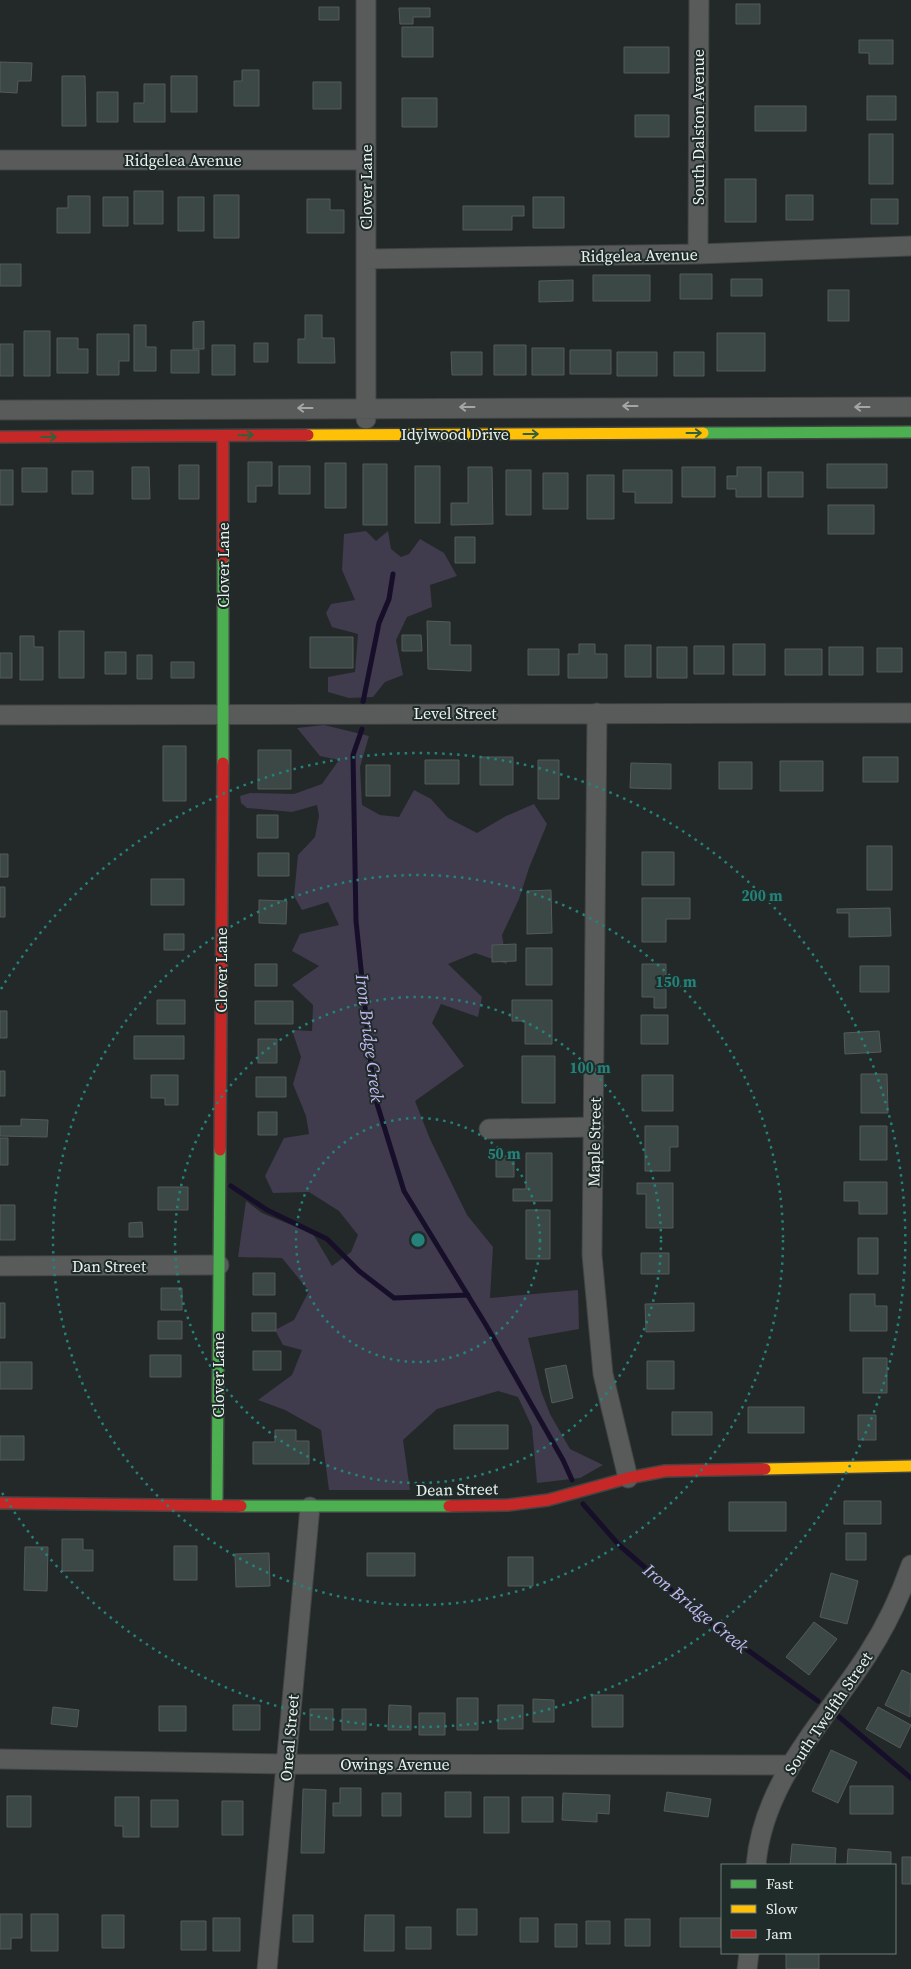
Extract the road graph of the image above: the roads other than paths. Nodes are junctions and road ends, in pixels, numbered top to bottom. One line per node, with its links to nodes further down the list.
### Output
1 (366, 0): 4 (street, Clover Lane)
2 (699, 0): 6 (street, South Dalston Avenue)
3 (0, 160): 4 (street, Ridgelea Avenue)
4 (366, 160): 7 (street, Clover Lane)
5 (911, 246): 6 (street, Ridgelea Avenue)
6 (698, 254): 7 (street, Ridgelea Avenue)
7 (366, 259): 8 (street, Clover Lane)
8 (366, 407): 9 (street, Idylwood Drive, one-way to 8); 10 (street, Idylwood Drive, one-way to 10); 12 (street, Clover Lane)
9 (911, 407)
10 (0, 410)
11 (911, 432): 12 (street, Idylwood Drive, one-way to 11)
12 (367, 434): 13 (street, Idylwood Drive, one-way to 12)
13 (222, 436): 14 (street, Idylwood Drive, one-way to 13); 17 (street, Clover Lane)
14 (0, 437)
15 (597, 713): 16 (street, Level Street); 17 (street, Level Street); 19 (street, Maple Street)
16 (911, 713)
17 (223, 714): 18 (street, Level Street); 21 (street, Clover Lane)
18 (0, 715)
19 (594, 1127): 20 (street); 24 (street, Maple Street)
20 (489, 1129)
21 (219, 1265): 22 (street, Dan Street); 26 (street, Clover Lane)
22 (0, 1266)
23 (911, 1466): 24 (street, Dean Street)
24 (628, 1478): 27 (street, Dean Street)
25 (0, 1503): 26 (street, Dean Street)
26 (217, 1505): 27 (street, Dean Street)
27 (310, 1507): 30 (street, Oneal Street)
28 (911, 1565): 31 (street, South Twelfth Street)
29 (0, 1759): 30 (street, Owings Avenue)
30 (287, 1764): 31 (street, Owings Avenue); 34 (street, Oneal Street)
31 (790, 1765): 32 (street, South Twelfth Street)
32 (756, 1864)
33 (748, 1954): 35 (street)
34 (267, 1969)
35 (747, 1969)

